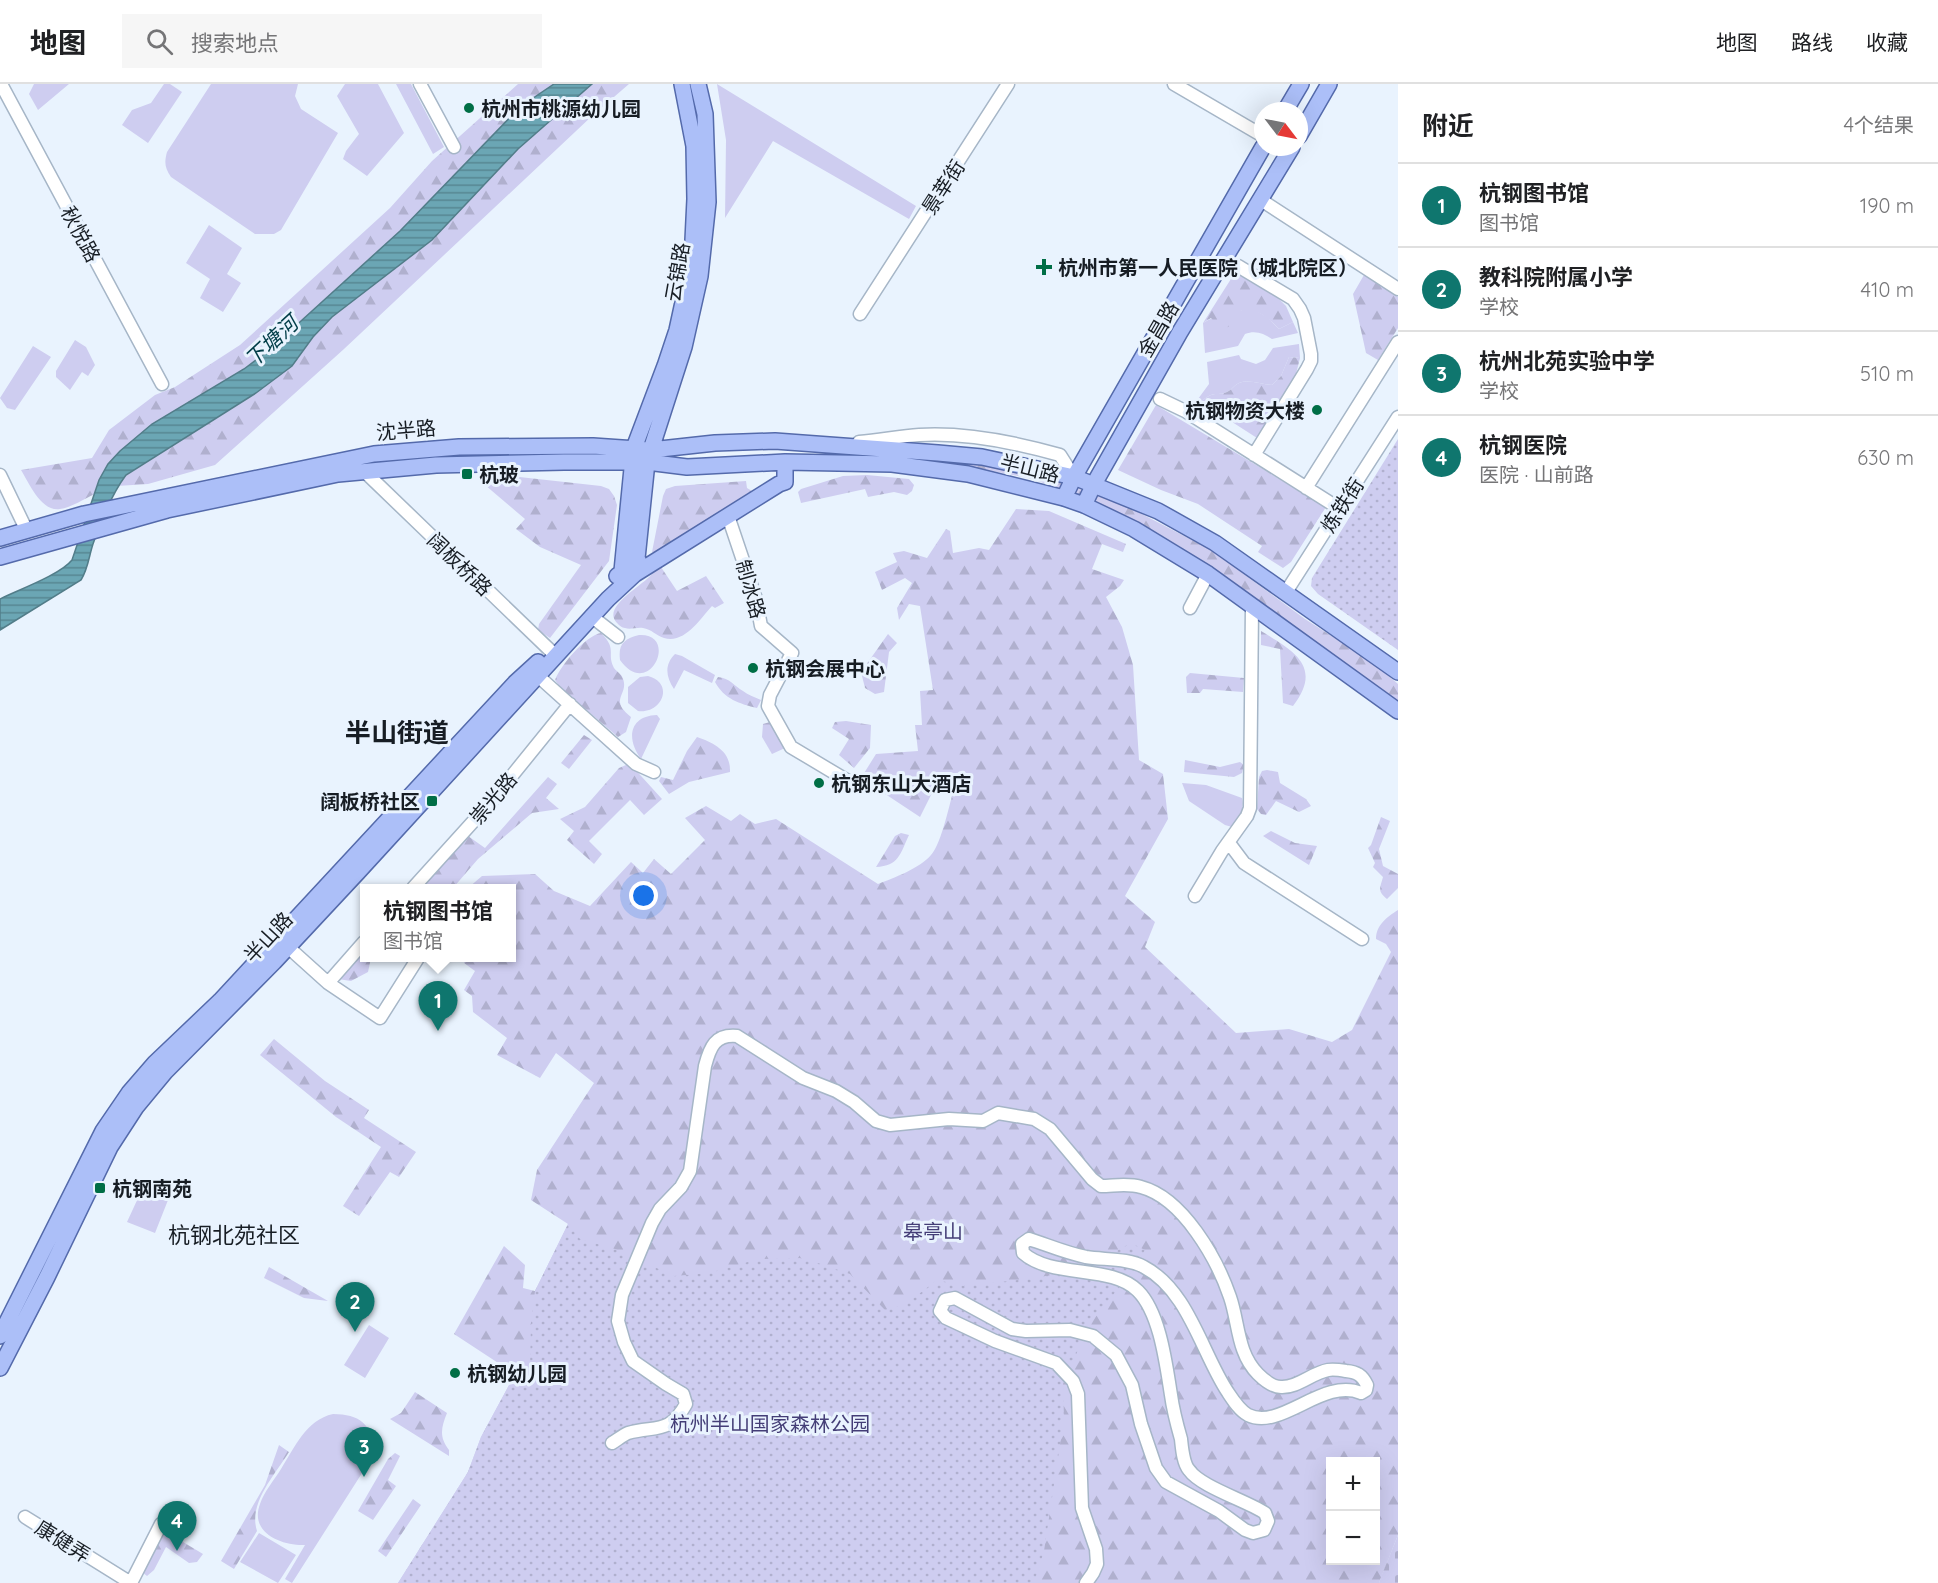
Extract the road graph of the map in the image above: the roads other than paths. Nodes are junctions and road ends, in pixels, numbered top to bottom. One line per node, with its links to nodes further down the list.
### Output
1 (1, 84): 20 (street, 秋悦路)
2 (420, 84): 12 (street)
3 (682, 84): 25 (main road, 云锦路)
4 (698, 84): 25 (main road, 云锦路)
5 (1008, 84): 18 (street, 景莘街)
6 (1174, 84): 11 (street)
7 (1301, 84): 9 (main road)
8 (1329, 84): 10 (main road)
9 (1290, 102)
10 (1308, 120)
11 (1254, 131)
12 (454, 147)
13 (1258, 156): 29 (main road, 金昌路)
14 (1284, 156): 15 (main road, 金昌路)
15 (1261, 200): 17 (street); 30 (main road, 金昌路)
16 (1238, 266): 24 (street)
17 (1398, 289)
18 (860, 314)
19 (1398, 342): 31 (street)
20 (162, 384)
21 (1160, 399): 24 (street)
22 (1398, 417): 34 (street, 炼铁街)
23 (825, 445): 25 (main road, 沈半路); 29 (main road, 半山路)
24 (1254, 455): 31 (street)
25 (641, 456): 26 (main road, 沈半路); 27 (main road, 沈半路); 36 (main road, 沈半路); 39 (main road)
26 (785, 462): 32 (main road, 半山路); 35 (main road, 半山路)
27 (364, 471): 38 (main road, 沈半路); 46 (street, 阔板桥路)
28 (0, 475): 36 (street)
29 (1074, 477): 30 (main road, 半山路); 32 (main road, 金昌路)
30 (1094, 484): 33 (main road, 金昌路); 41 (main road, 半山路)
31 (1306, 488): 34 (street)
32 (1064, 498): 33 (main road, 半山路)
33 (1084, 505): 40 (main road, 半山路)
34 (1340, 509): 41 (street, 炼铁街)
35 (728, 516): 39 (main road, 半山路); 52 (street, 制冰路)
36 (26, 529): 37 (main road, 沈半路)
37 (0, 538)
38 (0, 557)
39 (631, 571): 44 (main road, 半山路); 46 (main road, 半山路)
40 (1208, 574): 42 (main road, 半山路); 43 (street)
41 (1286, 592): 47 (main road, 半山路)
42 (1252, 606): 50 (main road, 半山路); 53 (street)
43 (1190, 608)
44 (591, 615): 45 (street); 46 (main road, 半山路)
45 (618, 637)
46 (553, 653): 48 (main road, 半山路); 61 (main road, 半山路)
47 (1398, 672)
48 (538, 676): 49 (street); 57 (main road, 半山路)
49 (570, 704): 51 (street); 54 (street, 崇光路)
50 (1398, 711)
51 (654, 772)
52 (853, 784)
53 (1229, 843): 55 (street); 56 (street)
54 (417, 884)
55 (1195, 896)
56 (1362, 939)
57 (288, 947): 60 (street); 62 (main road, 半山路)
58 (360, 947): 60 (street)
59 (415, 962): 60 (street)
60 (328, 983)
61 (0, 1336)
62 (0, 1368)
63 (612, 1443): 67 (street)
64 (25, 1517): 66 (street, 康健弄)
65 (160, 1524): 66 (street)
66 (131, 1583)
67 (1086, 1583)

